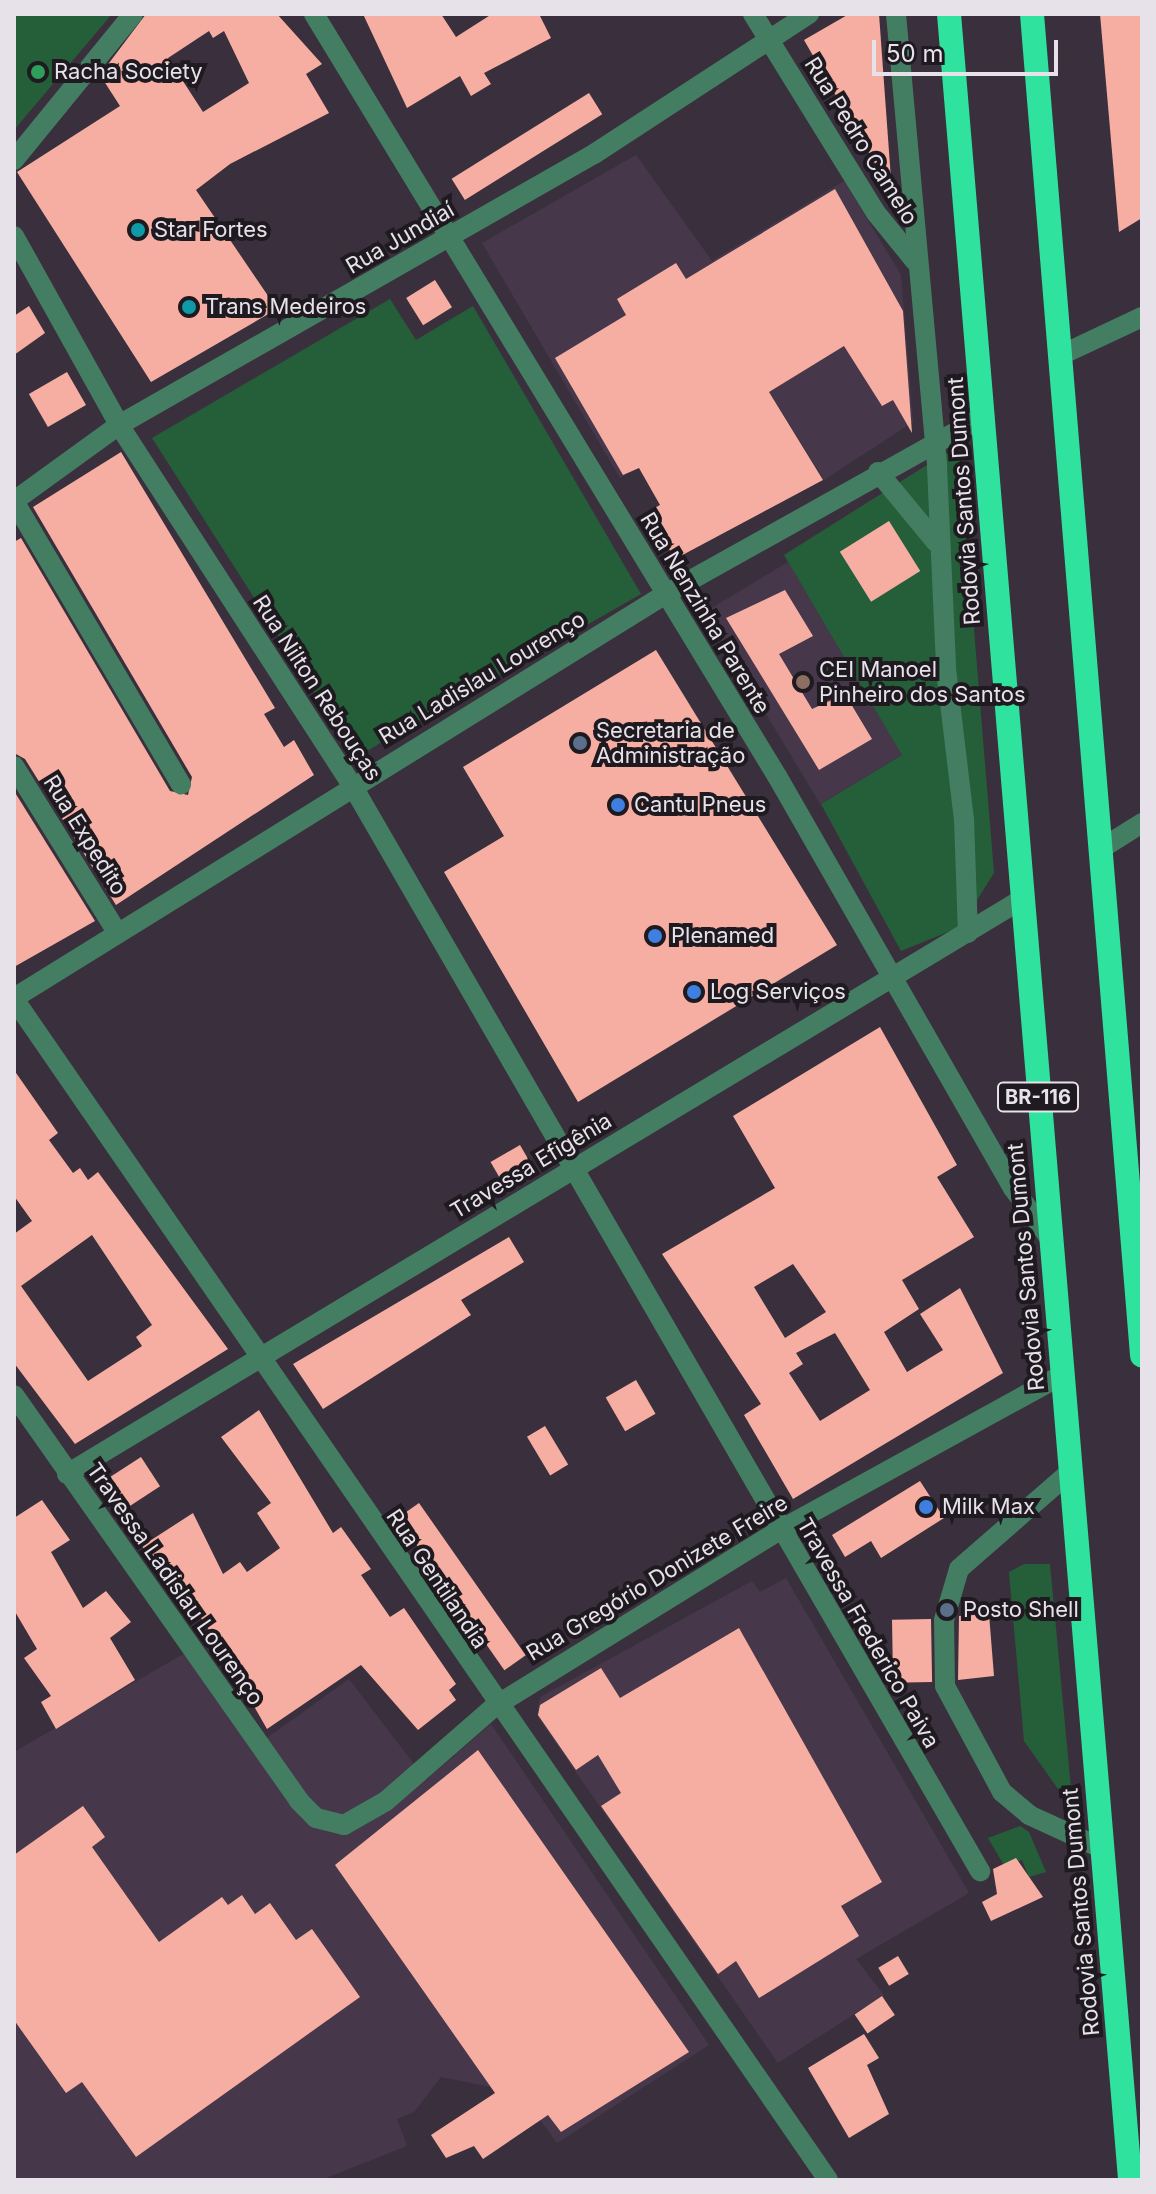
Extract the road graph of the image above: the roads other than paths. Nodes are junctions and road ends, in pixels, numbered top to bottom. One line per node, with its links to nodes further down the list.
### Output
1 (133, 14): 9 (street)
2 (314, 14): 11 (street, Rua Nenzinha Parente)
3 (753, 14): 8 (street, Rua Pedro Camelo)
4 (809, 14): 8 (street, Rua Jundiaí)
5 (896, 14): 12 (street)
6 (949, 14): 15 (highway, Rodovia Santos Dumont / BR-116)
7 (1032, 14): 14 (highway)
8 (768, 38): 11 (street, Rua Jundiaí); 12 (street, Rua Pedro Camelo)
9 (14, 160)
10 (14, 236): 16 (street, Rua Nilton Rebouças)
11 (451, 237): 16 (street, Rua Jundiaí); 21 (street, Rua Nenzinha Parente)
12 (915, 261): 17 (street)
13 (1142, 317): 14 (street)
14 (1059, 356): 26 (highway)
15 (984, 416): 17 (street, Rua Ladislau Lourenço); 27 (highway, Rodovia Santos Dumont / BR-116)
16 (119, 425): 19 (street, Rua Jundiaí); 24 (street, Rua Nilton Rebouças)
17 (935, 439): 18 (street, Rua Ladislau Lourenço); 20 (street)
18 (878, 472): 20 (street); 21 (street, Rua Ladislau Lourenço)
19 (14, 501): 23 (street)
20 (936, 542): 29 (street)
21 (664, 595): 24 (street, Rua Ladislau Lourenço); 30 (street, Rua Nenzinha Parente)
22 (14, 766): 28 (street, Rua Expedito)
23 (181, 784)
24 (352, 785): 28 (street, Rua Ladislau Lourenço); 32 (street, Rua Nilton Rebouças)
25 (1142, 823): 26 (street)
26 (1099, 850): 34 (highway)
27 (1019, 901): 29 (street, Travessa Efigênia); 33 (highway, Rodovia Santos Dumont / BR-116)
28 (115, 929): 31 (street, Rua Ladislau Lourenço)
29 (968, 933): 30 (street, Travessa Efigênia)
30 (890, 981): 32 (street, Travessa Efigênia); 33 (street, Rua Nenzinha Parente)
31 (14, 999): 36 (street, Rua Gentilandia)
32 (573, 1168): 36 (street, Travessa Efigênia); 41 (street, Travessa Frederico Paiva)
33 (1051, 1240): 37 (highway, Rodovia Santos Dumont / BR-116)
34 (1140, 1303): 35 (highway)
35 (1142, 1355)
36 (258, 1357): 40 (street, Travessa Efigênia); 42 (street, Rua Gentilandia)
37 (1062, 1375): 39 (highway, Rodovia Santos Dumont / BR-116); 41 (street, Rua Gregório Donizete Freire)
38 (14, 1395): 40 (street, Travessa Ladislau Lourenço)
39 (1070, 1472): 44 (highway, Rodovia Santos Dumont / BR-116); 44 (street)
40 (67, 1474): 43 (street, Travessa Ladislau Lourenço)
41 (780, 1530): 42 (street, Rua Gregório Donizete Freire); 45 (street, Travessa Frederico Paiva)
42 (495, 1706): 43 (street, Rua Gregório Donizete Freire); 46 (street, Rua Gentilandia)
43 (299, 1801)
44 (1101, 1848): 47 (highway, Rodovia Santos Dumont / BR-116)
45 (980, 1871)
46 (828, 2180)
47 (1130, 2180)

